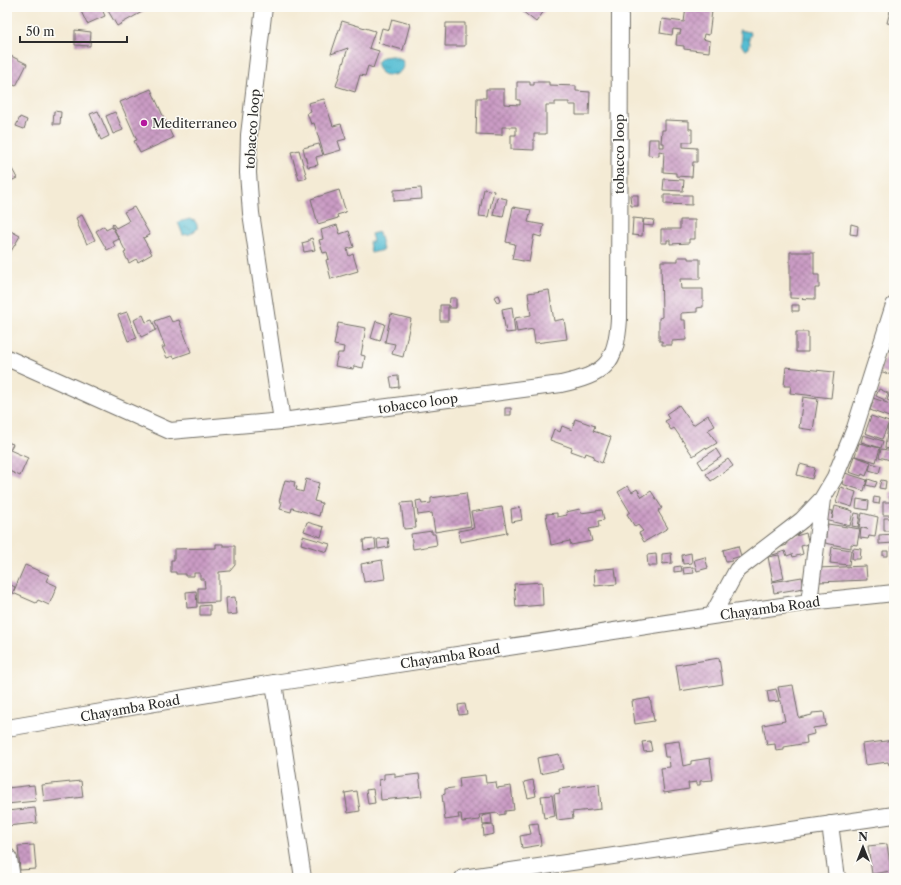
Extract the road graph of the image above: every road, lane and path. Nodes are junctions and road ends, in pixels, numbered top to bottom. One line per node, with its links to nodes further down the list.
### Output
1 (264, 7): 5 (street, tobacco loop)
2 (620, 7): 5 (street, tobacco loop)
3 (894, 305): 6 (street)
4 (7, 358): 5 (street)
5 (282, 421)
6 (822, 499): 8 (street); 9 (street)
7 (894, 593): 8 (street, Chayamba Road)
8 (809, 602): 9 (street, Chayamba Road)
9 (712, 616): 10 (street, Chayamba Road)
10 (274, 683): 11 (street, Chayamba Road); 16 (street)
11 (7, 728)
12 (894, 815): 13 (street)
13 (830, 824): 17 (street); 18 (street)
14 (7, 856): 15 (street)
15 (12, 878)
16 (303, 878)
17 (463, 878)
18 (837, 878)

